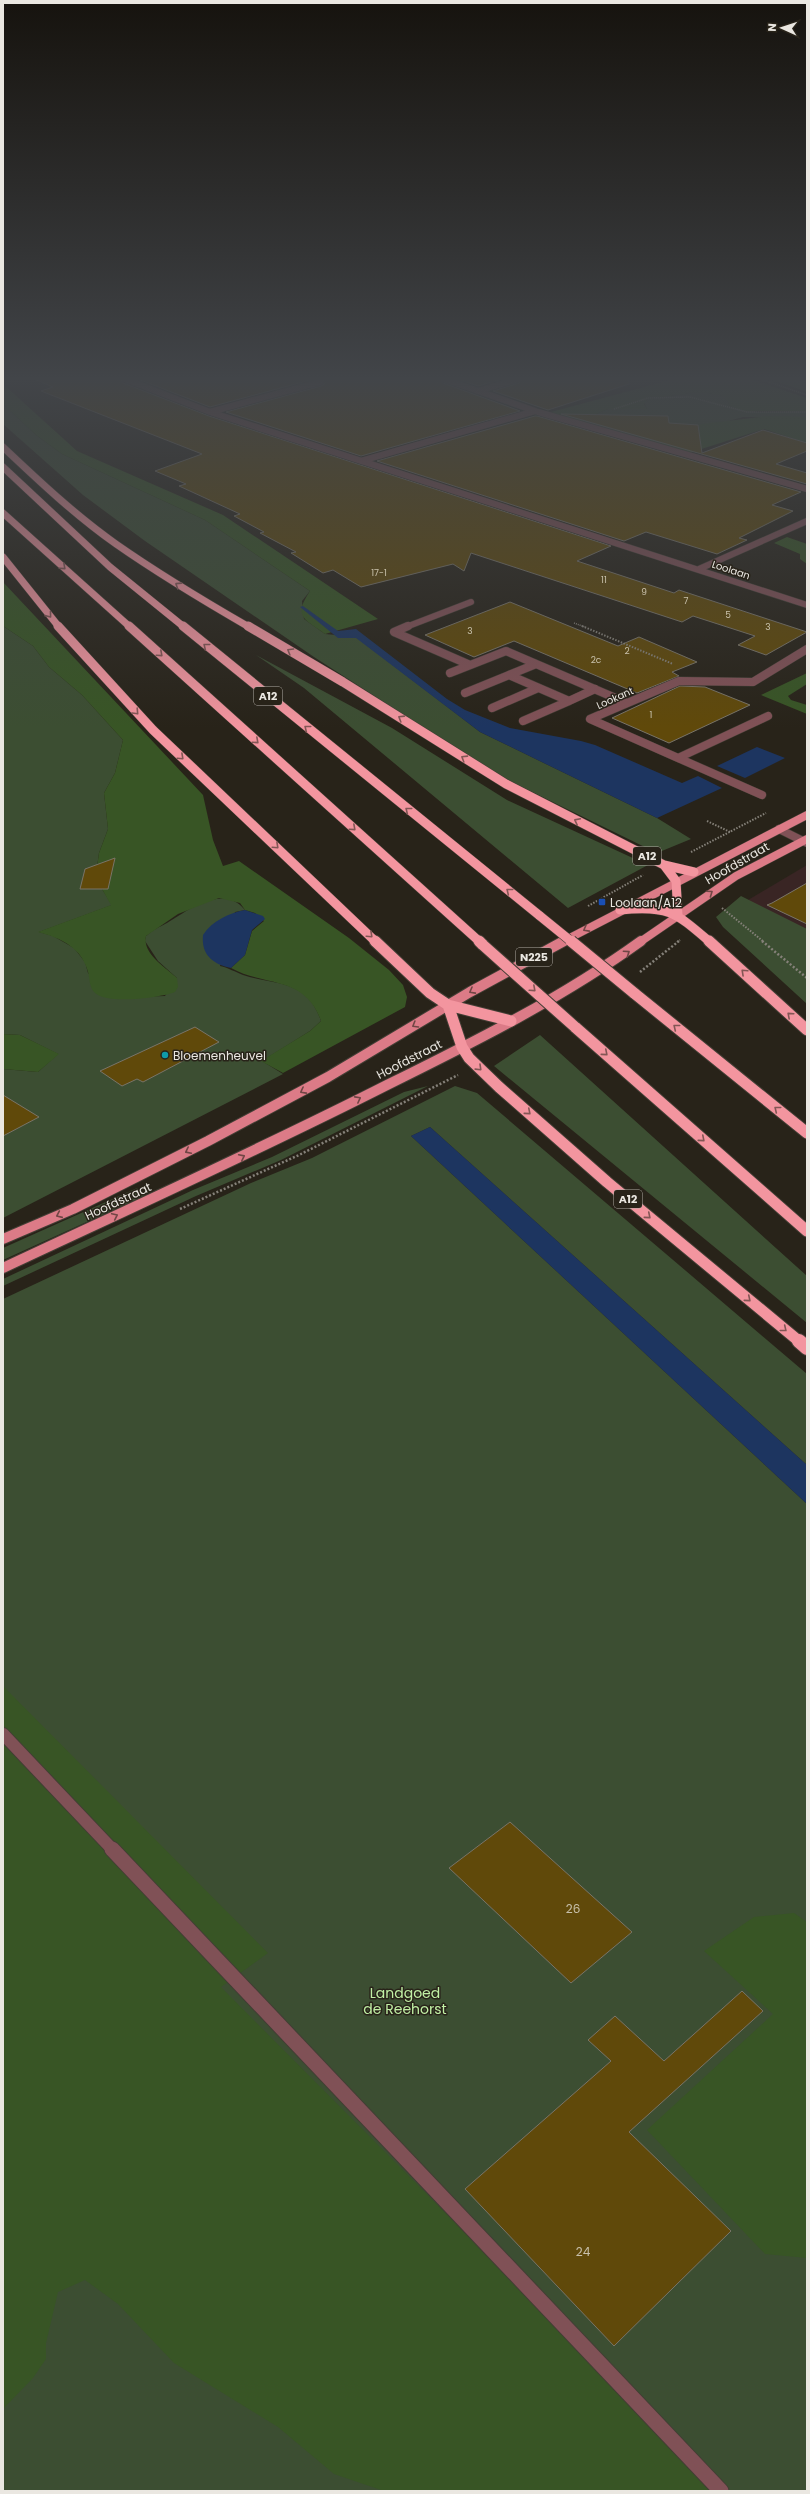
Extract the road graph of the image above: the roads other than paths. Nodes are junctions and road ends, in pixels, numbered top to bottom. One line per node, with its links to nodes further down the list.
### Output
1 (33, 495): 37 (highway, A12, one-way to 1, bridge)
2 (54, 495): 28 (highway, A12, one-way to 2)
3 (468, 495): 7 (street, Loolaan)
4 (3, 513): 38 (highway, one-way to 38, bridge)
5 (807, 521): 7 (street)
6 (3, 557): 33 (highway, one-way to 33)
7 (698, 569): 9 (street, Loolaan)
8 (471, 602): 12 (street)
9 (807, 605)
10 (807, 649): 19 (street, Lookant)
11 (536, 664): 12 (street); 14 (street); 16 (street)
12 (470, 665): 13 (street)
13 (450, 673)
14 (509, 675): 15 (street); 17 (street)
15 (538, 688): 18 (street); 20 (street)
16 (595, 689): 18 (street); 19 (street)
17 (465, 693)
18 (569, 701): 22 (street)
19 (627, 703): 23 (street, Lookant)
20 (492, 708)
21 (768, 716): 23 (street)
22 (523, 721)
23 (678, 758): 24 (street)
24 (762, 796)
25 (807, 815): 26 (main road, Hoofdstraat / N225)
26 (779, 829): 27 (street); 29 (main road, Hoofdstraat / N225)
27 (806, 841): 32 (main road, Hoofdstraat, one-way to 27)
28 (664, 865): 29 (highway, A12); 30 (highway, A12)
29 (694, 872): 30 (main road, Hoofdstraat / N225)
30 (676, 881): 31 (main road, Hoofdstraat / N225); 32 (highway)
31 (620, 910): 32 (highway); 33 (main road, Hoofdstraat / N225, one-way to 33)
32 (678, 915): 34 (main road, Hoofdstraat, one-way to 32); 35 (highway, one-way to 32)
33 (448, 1005): 34 (highway); 36 (highway); 39 (main road, Hoofdstraat, one-way to 39)
34 (510, 1021): 36 (main road, Hoofdstraat)
35 (807, 1030)
36 (462, 1047): 40 (main road, Hoofdstraat, one-way to 36); 41 (highway, A12, one-way to 41)
37 (807, 1133)
38 (807, 1231)
39 (3, 1239)
40 (3, 1268)
41 (807, 1348)
42 (3, 1734): 43 (street)
43 (721, 2491)

